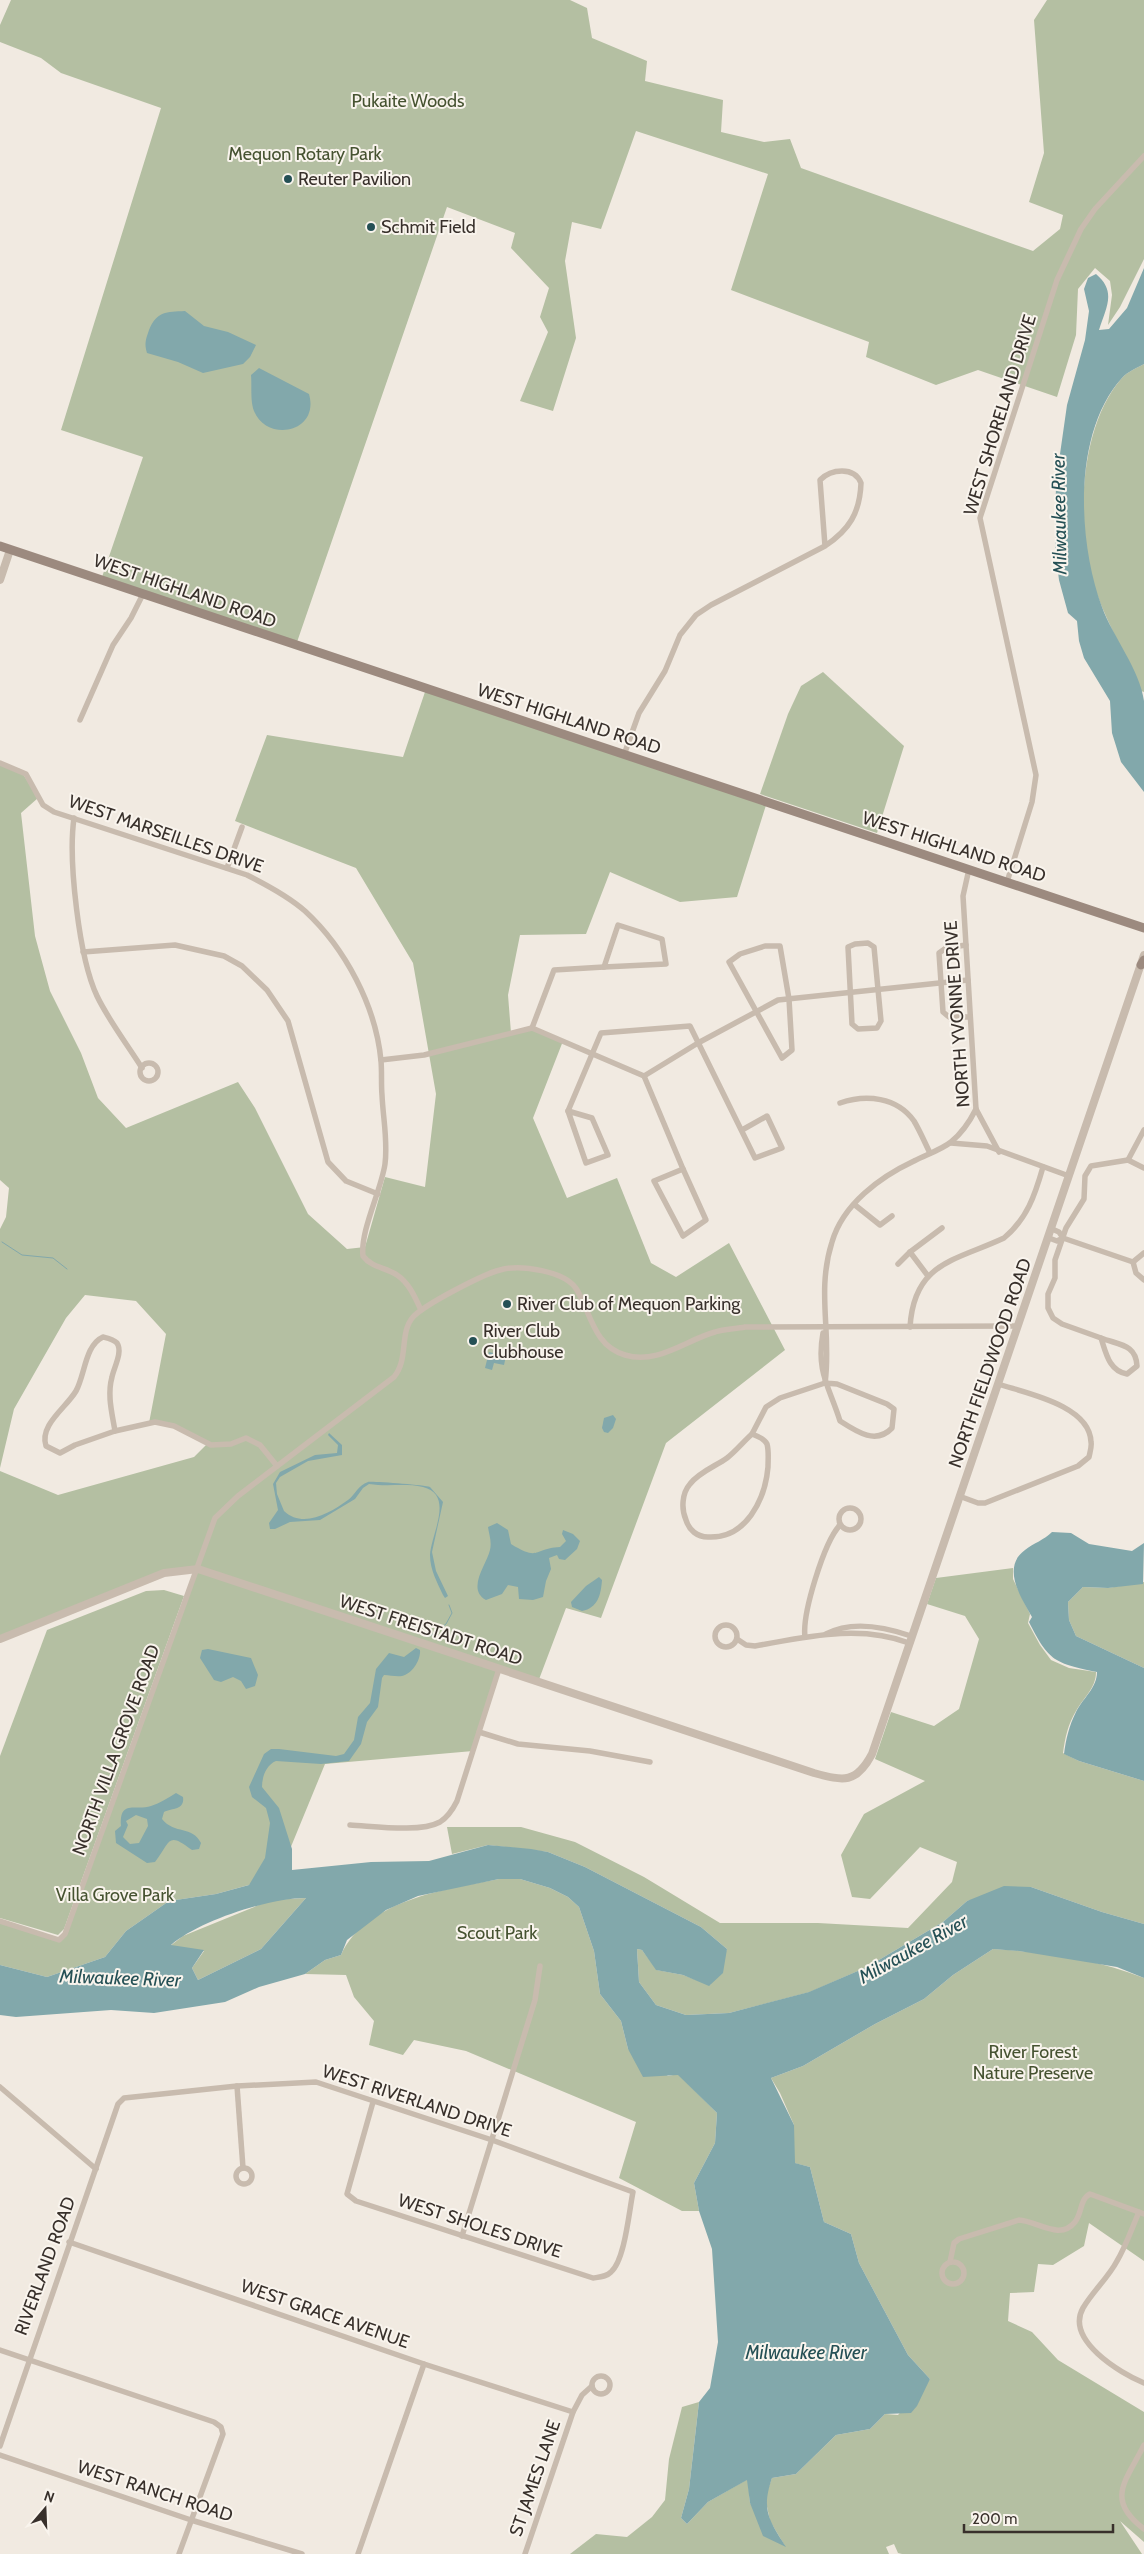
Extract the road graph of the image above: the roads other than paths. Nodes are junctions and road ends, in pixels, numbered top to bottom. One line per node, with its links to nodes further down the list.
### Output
1 (1144, 156): 14 (street, WEST SHORELAND DRIVE)
2 (0, 546): 4 (main road, WEST HIGHLAND ROAD)
3 (825, 546): 3 (street); 8 (street)
4 (10, 550): 5 (street); 6 (main road, WEST HIGHLAND ROAD)
5 (0, 580)
6 (143, 594): 7 (street); 8 (main road, WEST HIGHLAND ROAD)
7 (80, 720)
8 (624, 754): 13 (main road, WEST HIGHLAND ROAD)
9 (0, 763): 10 (street, WEST MARSEILLES DRIVE)
10 (74, 818): 12 (street, WEST MARSEILLES DRIVE); 17 (street)
11 (242, 827): 12 (street)
12 (227, 868): 31 (street, WEST MARSEILLES DRIVE)
13 (969, 869): 14 (main road, WEST HIGHLAND ROAD); 16 (street, NORTH YVONNE DRIVE)
14 (1007, 882): 15 (main road, WEST HIGHLAND ROAD)
15 (1144, 928)
16 (966, 945): 21 (street, NORTH YVONNE DRIVE); 22 (street)
17 (83, 952): 32 (street); 47 (street)
18 (1144, 955): 19 (street, NORTH FIELDWOOD ROAD)
19 (1142, 963): 46 (street, NORTH FIELDWOOD ROAD)
20 (604, 967): 20 (street); 28 (street)
21 (968, 980): 22 (street); 27 (street, NORTH YVONNE DRIVE)
22 (941, 983): 23 (street); 27 (street)
23 (878, 989): 24 (street); 24 (street); 24 (street)
24 (850, 992): 25 (street)
25 (789, 999): 26 (street); 26 (street); 26 (street)
26 (756, 1010): 29 (street)
27 (970, 1017): 35 (street, NORTH YVONNE DRIVE)
28 (532, 1028): 30 (street); 31 (street)
29 (698, 1044): 30 (street); 33 (street); 37 (street)
30 (594, 1053): 33 (street); 36 (street)
31 (381, 1060): 47 (street, WEST MARSEILLES DRIVE)
32 (142, 1068)
33 (644, 1076): 45 (street)
34 (840, 1103): 41 (street)
35 (976, 1109): 39 (street); 40 (street, NORTH YVONNE DRIVE)
36 (568, 1111): 36 (street)
37 (742, 1130): 37 (street)
38 (1144, 1130): 42 (street)
39 (951, 1143): 40 (street); 41 (street)
40 (1000, 1152): 43 (street)
41 (930, 1153): 48 (street)
42 (1128, 1160): 44 (street); 53 (street)
43 (1043, 1167): 46 (street); 58 (street)
44 (1144, 1168)
45 (683, 1169): 45 (street)
46 (1070, 1176): 51 (street, NORTH FIELDWOOD ROAD)
47 (378, 1194): 60 (street, WEST MARSEILLES DRIVE)
48 (854, 1205): 49 (street); 63 (street)
49 (892, 1216)
50 (942, 1228): 54 (street)
51 (1052, 1229): 52 (street, NORTH FIELDWOOD ROAD); 53 (street)
52 (1049, 1238): 53 (street); 61 (street, NORTH FIELDWOOD ROAD)
53 (1063, 1238): 56 (street); 64 (street)
54 (910, 1252): 57 (street); 58 (street)
55 (1144, 1253): 56 (street)
56 (1133, 1262): 59 (street)
57 (898, 1264)
58 (928, 1276): 62 (street)
59 (1144, 1280)
60 (421, 1310): 63 (street); 69 (street, NORTH VILLA GROVE ROAD)
61 (1018, 1326): 62 (street); 66 (street, NORTH FIELDWOOD ROAD)
62 (910, 1327): 63 (street)
63 (825, 1328): 65 (street)
64 (1101, 1338): 64 (street)
65 (825, 1383): 65 (street); 68 (street)
66 (998, 1384): 70 (street, NORTH FIELDWOOD ROAD); 70 (street)
67 (115, 1431): 67 (street); 69 (street)
68 (752, 1434): 68 (street)
69 (277, 1466): 72 (street, NORTH VILLA GROVE ROAD)
70 (960, 1496): 76 (street, NORTH FIELDWOOD ROAD)
71 (840, 1525): 71 (street); 73 (street)
72 (198, 1569): 74 (street, WEST FREISTADT ROAD); 77 (street, WEST FREISTADT ROAD); 82 (street, NORTH VILLA GROVE ROAD)
73 (805, 1637): 75 (street); 76 (street)
74 (0, 1639)
75 (737, 1639)
76 (910, 1640): 80 (street, NORTH FIELDWOOD ROAD)
77 (499, 1669): 78 (street); 80 (street, WEST FREISTADT ROAD)
78 (479, 1732): 79 (street); 81 (street)
79 (650, 1762)
80 (855, 1776)
81 (350, 1825)
82 (0, 1921)
83 (540, 1966): 88 (street)
84 (237, 2086): 86 (street, WEST RIVERLAND DRIVE); 87 (street, WEST RIVERLAND DRIVE); 89 (street)
85 (0, 2087): 90 (street)
86 (124, 2098): 90 (street, RIVERLAND ROAD)
87 (373, 2102): 88 (street, WEST RIVERLAND DRIVE); 92 (street, WEST SHOLES DRIVE)
88 (492, 2140): 92 (street); 95 (street, WEST RIVERLAND DRIVE)
89 (243, 2168)
90 (96, 2169): 93 (street, RIVERLAND ROAD)
91 (1142, 2213): 94 (street); 99 (street)
92 (462, 2236): 95 (street, WEST SHOLES DRIVE)
93 (69, 2242): 97 (street, RIVERLAND ROAD); 98 (street, WEST GRACE AVENUE)
94 (950, 2262): 94 (street)
95 (605, 2276)
96 (0, 2350): 97 (street)
97 (28, 2359): 103 (street, RIVERLAND ROAD); 105 (street)
98 (424, 2364): 101 (street, WEST GRACE AVENUE); 109 (street)
99 (1144, 2383)
100 (592, 2386): 101 (street, ST JAMES LANE)
101 (573, 2412): 110 (street, ST JAMES LANE)
102 (1144, 2444): 106 (street)
103 (0, 2446)
104 (0, 2455): 105 (street, WEST RANCH ROAD)
105 (191, 2520): 107 (street); 108 (street, WEST RANCH ROAD)
106 (1144, 2529)
107 (179, 2554)
108 (302, 2554)
109 (358, 2554)
110 (524, 2554)

